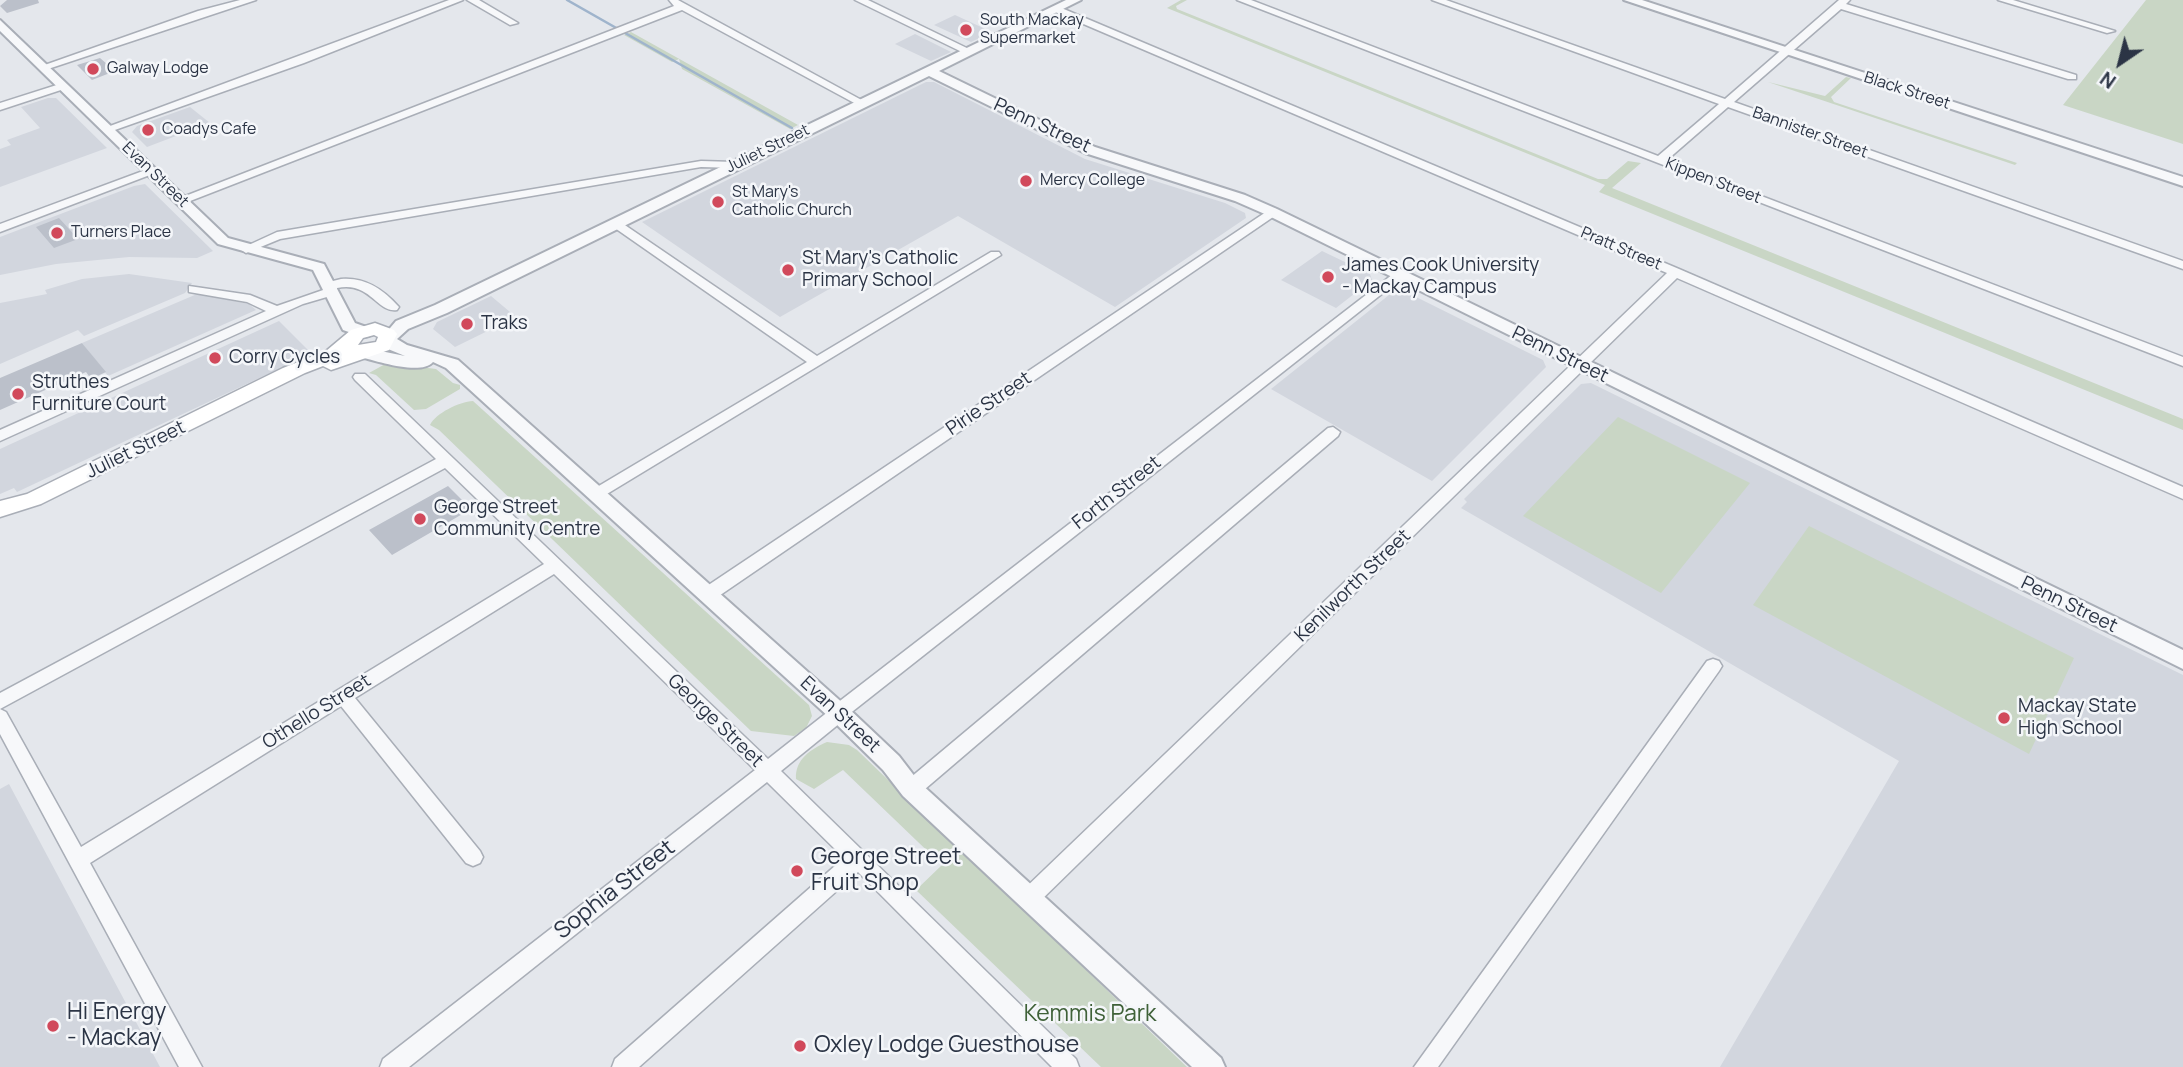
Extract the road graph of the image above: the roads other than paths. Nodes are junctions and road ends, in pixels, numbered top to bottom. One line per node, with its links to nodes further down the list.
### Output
1 (251, 0): 18 (street)
2 (458, 0): 25 (street)
3 (472, 0): 13 (street)
4 (671, 0): 12 (street)
5 (860, 0): 17 (street)
6 (1242, 0): 26 (street, Kippen Street)
7 (1437, 0): 23 (street, Bannister Street)
8 (1630, 0): 16 (street, Black Street)
9 (2003, 0): 15 (street)
10 (1842, 3): 16 (street); 20 (street)
11 (1061, 4): 17 (street, Juliet Street); 41 (street, Pratt Street)
12 (682, 6): 22 (street); 32 (street)
13 (513, 23)
14 (0, 24): 18 (street, Evan Street)
15 (2110, 31)
16 (1784, 50): 23 (street); 31 (street, Black Street)
17 (968, 51): 19 (street, Juliet Street)
18 (44, 67): 21 (street, Evan Street)
19 (928, 71): 22 (street, Juliet Street); 33 (street, Penn Street)
20 (2073, 77)
21 (63, 86): 24 (street); 25 (street, Evan Street)
22 (862, 103): 27 (street, Juliet Street)
23 (1725, 103): 26 (street); 40 (street, Bannister Street)
24 (0, 107)
25 (107, 129): 29 (street, Evan Street)
26 (1659, 160): 51 (street, Kippen Street)
27 (736, 165): 28 (street); 30 (street, Juliet Street)
28 (688, 167): 30 (street); 36 (street)
29 (151, 171): 32 (street, Evan Street); 35 (street)
30 (711, 177): 34 (street, Juliet Street)
31 (2183, 183)
32 (181, 200): 37 (street, Evan Street)
33 (1272, 212): 42 (street, Penn Street); 64 (street, Pirie Street)
34 (616, 223): 45 (street, Juliet Street); 50 (street)
35 (0, 228)
36 (307, 233): 37 (street); 38 (street)
37 (246, 249): 38 (street, Evan Street)
38 (272, 255): 44 (street, Evan Street)
39 (995, 255): 50 (street)
40 (2183, 265)
41 (1675, 272): 52 (street, Kenilworth Street); 59 (street, Pratt Street)
42 (1397, 275): 52 (street, Penn Street); 69 (street, Forth Street)
43 (194, 289): 47 (street)
44 (333, 293): 46 (street); 47 (street); 49 (street)
45 (461, 298): 48 (street, Juliet Street); 49 (street, Juliet Street)
46 (392, 307)
47 (283, 309): 56 (street)
48 (388, 339): 49 (main road); 53 (street, Evan Street)
49 (359, 342): 53 (street, Evan Street); 60 (main road, Juliet Street)
50 (817, 362): 58 (street)
51 (2183, 362)
52 (1579, 365): 65 (street, Penn Street); 76 (street, Kenilworth Street)
53 (460, 371): 58 (street, Evan Street)
54 (360, 377): 57 (street, George Street)
55 (1333, 432): 72 (street)
56 (0, 436)
57 (447, 460): 63 (street, George Street); 68 (street)
58 (597, 494): 64 (street, Evan Street)
59 (2183, 494)
60 (34, 499): 61 (main road, Juliet Street); 62 (main road, Juliet Street)
61 (0, 509)
62 (0, 520)
63 (555, 565): 67 (street, Othello Street); 71 (street, George Street)
64 (707, 595): 69 (street, Evan Street)
65 (2183, 660)
66 (1713, 666): 82 (street)
67 (343, 696): 73 (street); 74 (street, Othello Street)
68 (0, 702)
69 (839, 713): 71 (street, Sophia Street); 72 (street, Evan Street)
70 (0, 717): 74 (street)
71 (767, 770): 75 (street, George Street); 78 (street, Sophia Street)
72 (911, 789): 76 (street, Evan Street)
73 (473, 858)
74 (79, 859): 77 (street)
75 (859, 859): 79 (street); 80 (street, George Street)
76 (1028, 898): 81 (street, Evan Street)
77 (191, 1067)
78 (391, 1067)
79 (624, 1067)
80 (1068, 1067)
81 (1212, 1067)
82 (1425, 1067)

